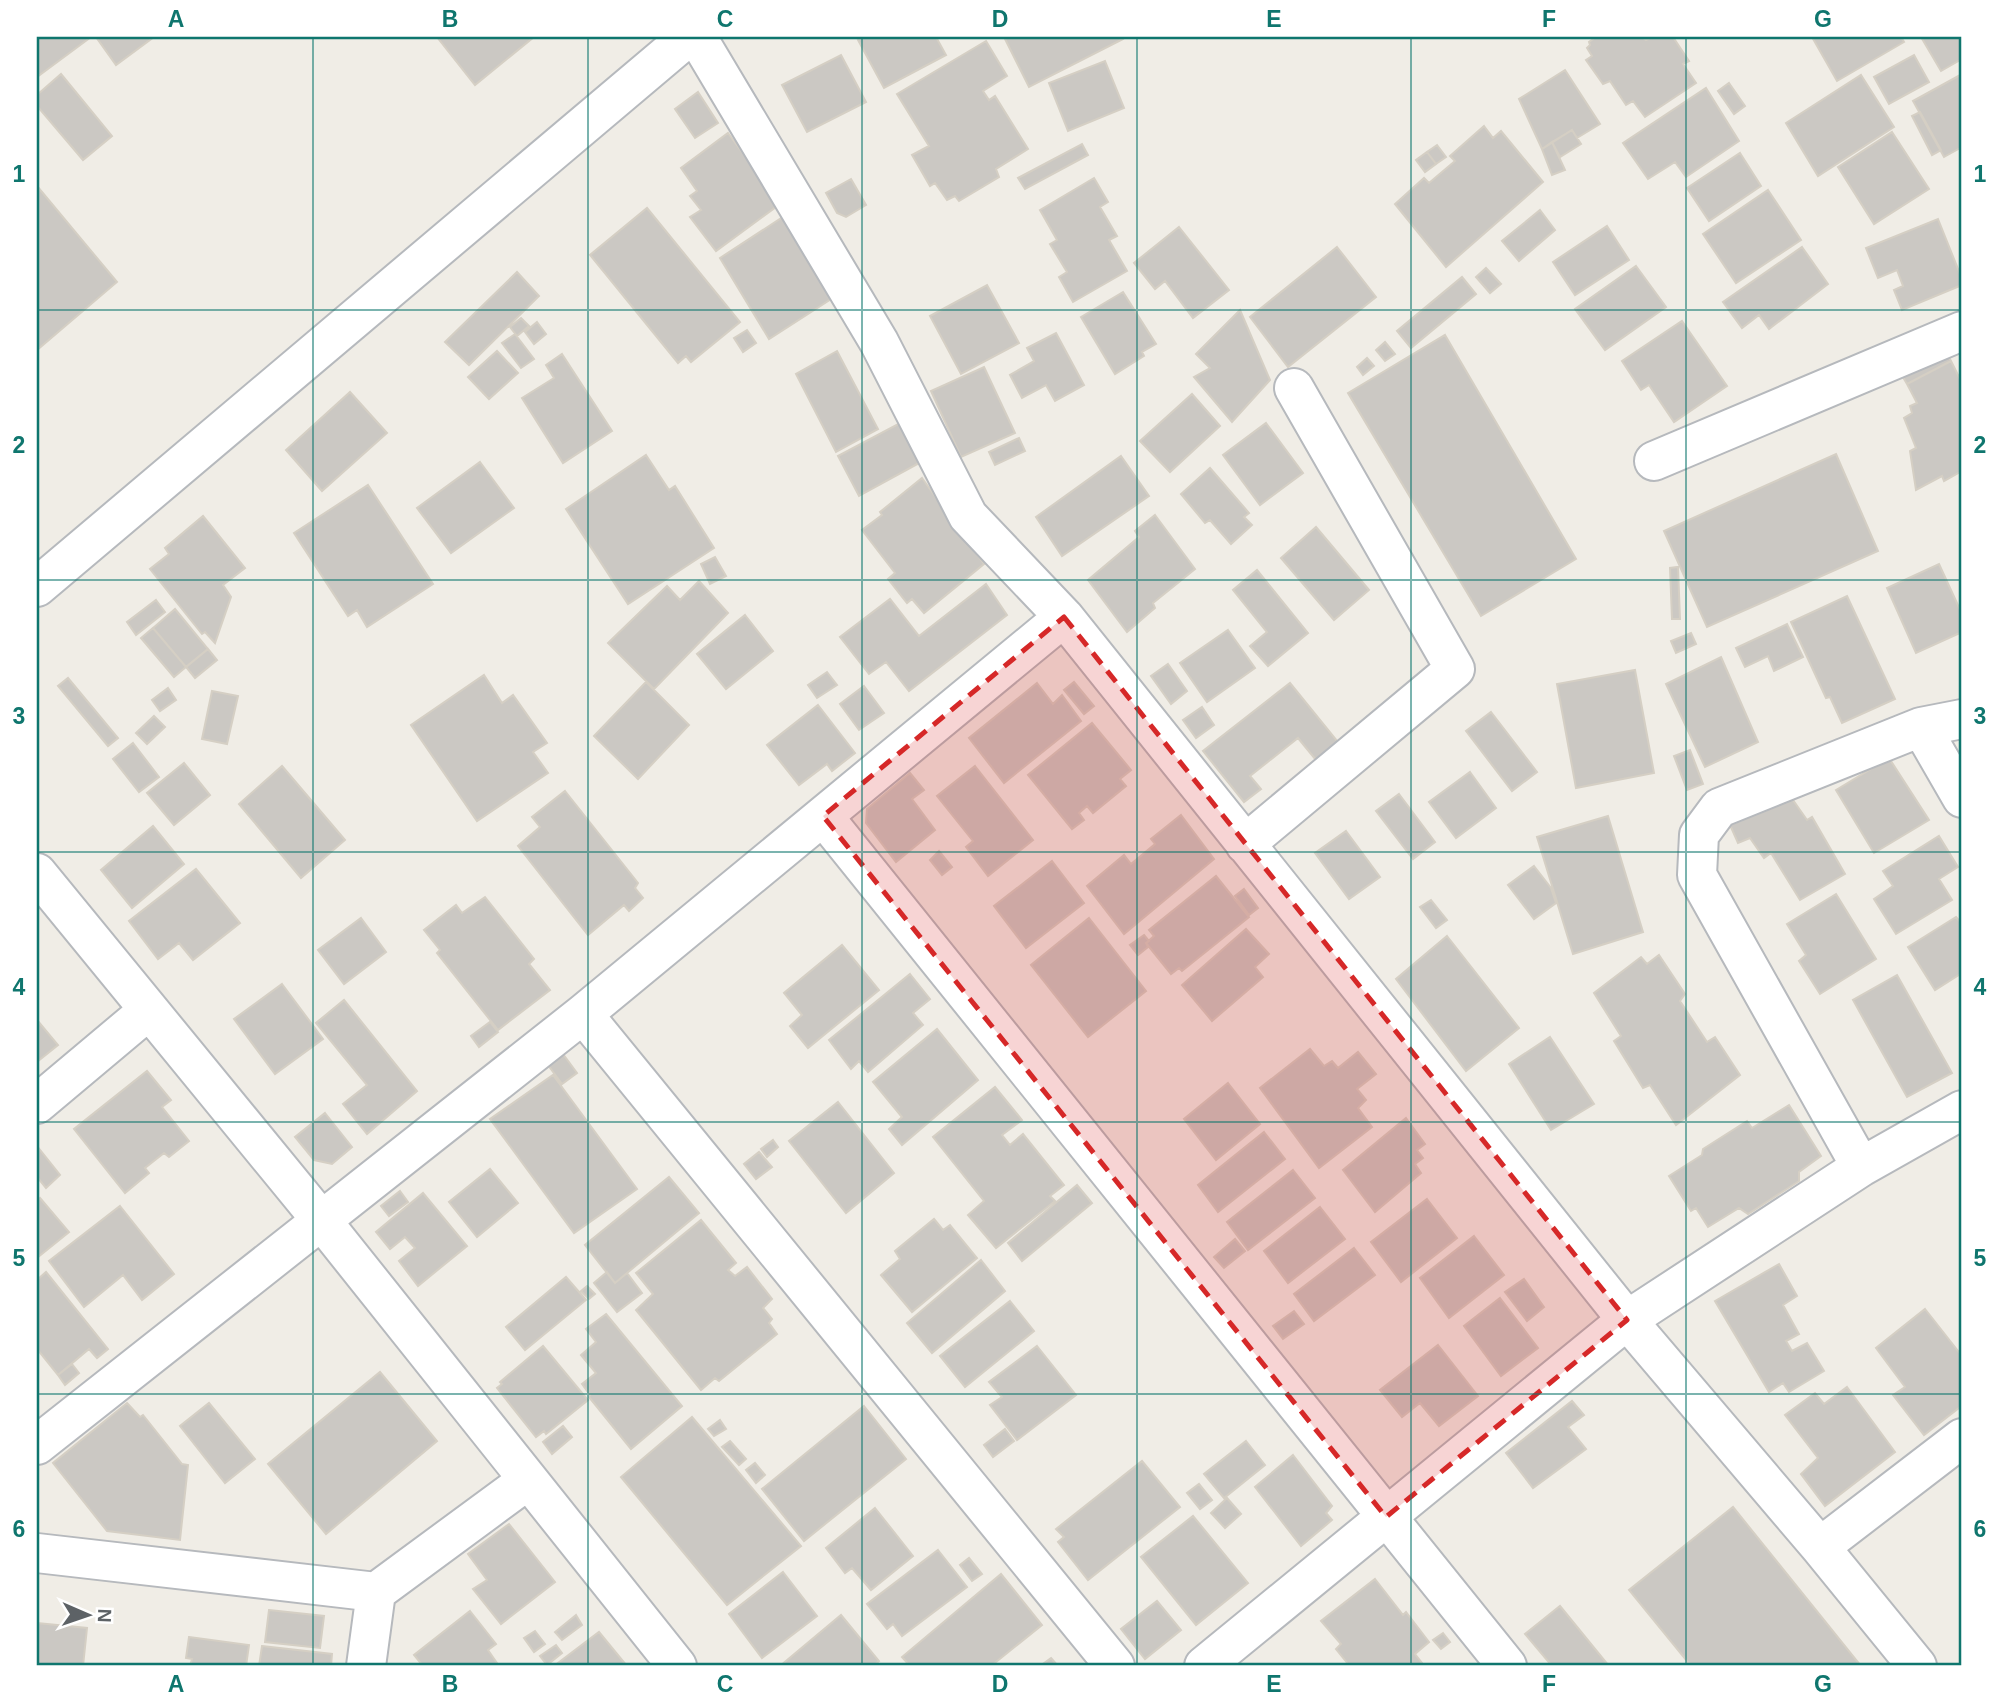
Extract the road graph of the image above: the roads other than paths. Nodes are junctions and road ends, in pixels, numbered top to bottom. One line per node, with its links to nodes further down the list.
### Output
1 (688, 37): 6 (street)
2 (697, 37): 7 (street)
3 (1962, 331): 5 (street)
4 (1294, 388): 12 (street)
5 (1654, 461)
6 (37, 587)
7 (1064, 617): 11 (street); 12 (street)
8 (1962, 719): 9 (street)
9 (1921, 727): 10 (street); 18 (street)
10 (1962, 798)
11 (823, 816): 15 (street); 24 (street)
12 (1245, 844): 20 (street)
13 (37, 873): 14 (street)
14 (149, 1010): 16 (street); 19 (street)
15 (583, 1014): 19 (street); 30 (street)
16 (37, 1104)
17 (1962, 1110): 18 (street)
18 (1861, 1167): 20 (street)
19 (321, 1221): 22 (street); 23 (street)
20 (1627, 1320): 24 (street); 25 (street)
21 (1962, 1438): 25 (street)
22 (37, 1445)
23 (528, 1480): 27 (street); 29 (street)
24 (1386, 1517): 31 (street); 32 (street)
25 (1820, 1547): 33 (street)
26 (37, 1553): 27 (street)
27 (376, 1592): 28 (street)
28 (366, 1666)
29 (677, 1666)
30 (1115, 1666)
31 (1204, 1666)
32 (1507, 1666)
33 (1917, 1666)

